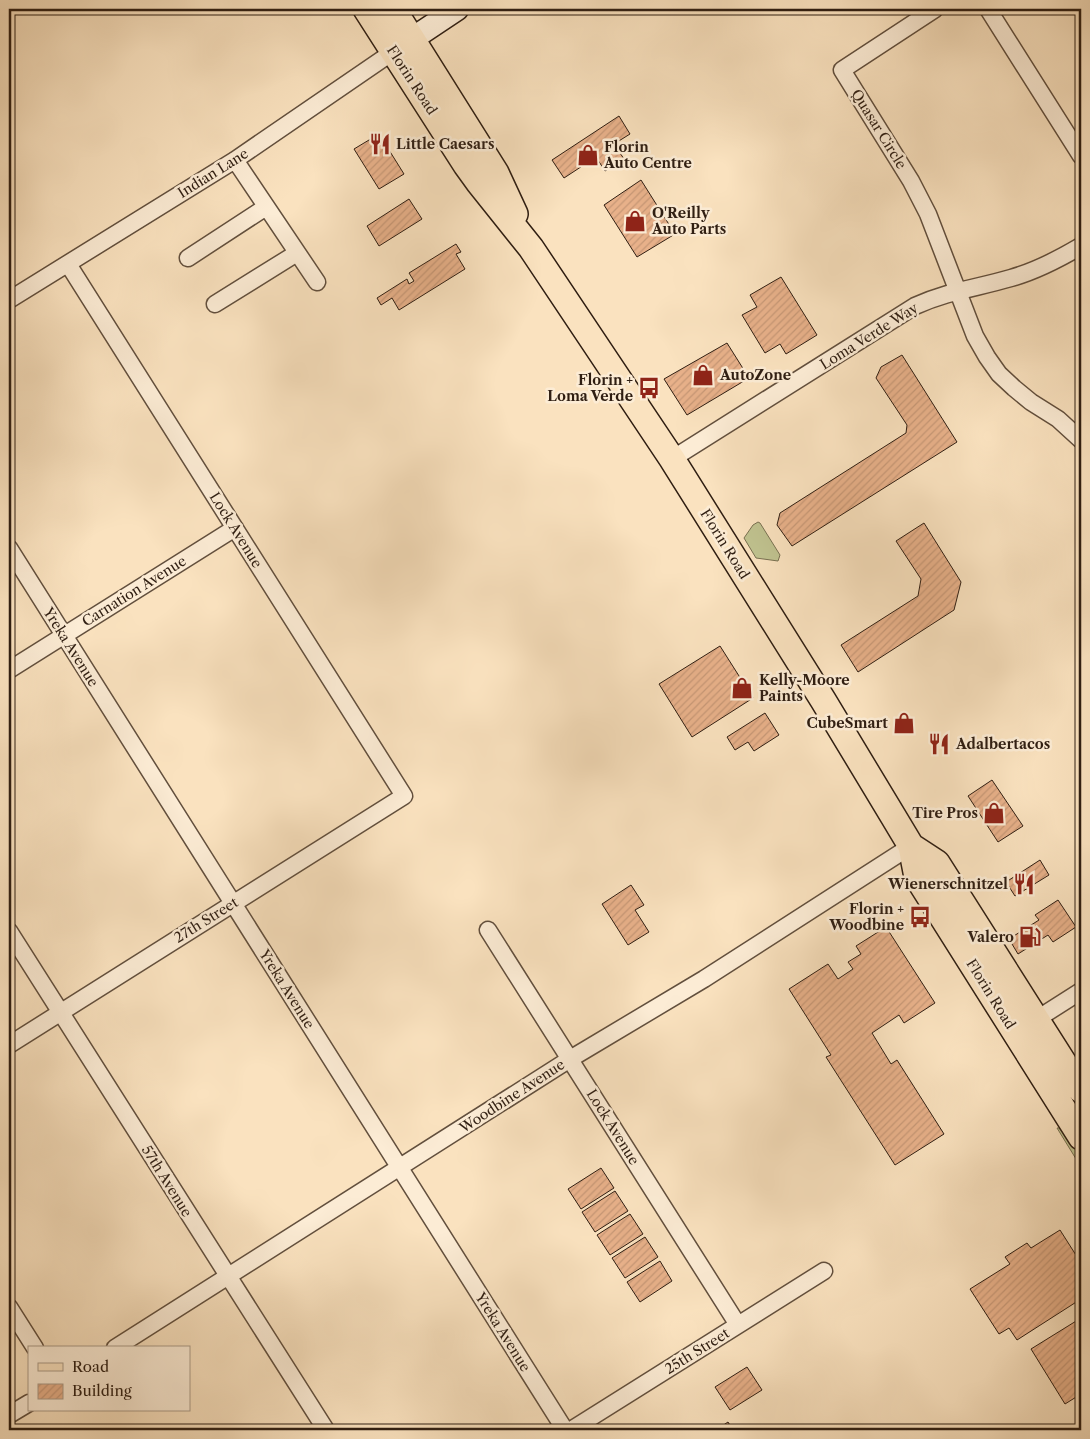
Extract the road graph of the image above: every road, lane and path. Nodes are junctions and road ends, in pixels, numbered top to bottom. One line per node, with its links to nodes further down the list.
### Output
1 (366, 9): 6 (main road, Florin Road)
2 (393, 9): 6 (main road, Florin Road)
3 (456, 9): 6 (street)
4 (935, 9): 15 (street, Quasar Circle)
5 (988, 9): 7 (street)
6 (403, 45): 8 (street, Indian Lane); 19 (main road, Florin Road)
7 (1081, 156)
8 (235, 160): 9 (street); 13 (street, Indian Lane)
9 (266, 207): 11 (street); 12 (street)
10 (1081, 246): 15 (street, Loma Verde Way)
11 (297, 254): 14 (street); 17 (street)
12 (188, 258)
13 (68, 264): 16 (street, Indian Lane); 20 (street, Lock Avenue)
14 (317, 282)
15 (958, 290): 18 (street); 19 (street, Loma Verde Way)
16 (9, 300)
17 (215, 304)
18 (1081, 440)
19 (672, 459): 25 (main road, Florin Road)
20 (235, 528): 22 (street, Carnation Avenue); 24 (street, Lock Avenue)
21 (9, 548): 22 (street, Yreka Avenue)
22 (64, 635): 23 (street, Carnation Avenue); 26 (street, Yreka Avenue)
23 (9, 670)
24 (404, 796): 26 (street, 27th Street)
25 (911, 846): 29 (main road, Florin Road); 32 (main road, Florin Road); 35 (street, Woodbine Avenue)
26 (233, 904): 31 (street, 27th Street); 38 (street, Yreka Avenue)
27 (488, 930): 35 (street, Lock Avenue)
28 (9, 932): 31 (street, 57th Avenue)
29 (988, 990): 32 (main road); 33 (main road, Florin Road)
30 (1081, 991): 32 (street)
31 (60, 1013): 34 (street, 27th Street); 40 (street, 57th Avenue)
32 (1037, 1019): 36 (main road, Florin Road)
33 (1017, 1036): 36 (main road); 37 (main road, Florin Road)
34 (9, 1045)
35 (570, 1059): 38 (street, Woodbine Avenue); 42 (street, Lock Avenue)
36 (1076, 1082)
37 (1081, 1137)
38 (399, 1168): 40 (street, Woodbine Avenue); 48 (street, Yreka Avenue)
39 (824, 1271): 42 (street, 25th Street)
40 (228, 1276): 44 (street, Woodbine Avenue); 47 (street, 57th Avenue)
41 (9, 1307): 43 (street)
42 (738, 1325): 49 (street, 25th Street)
43 (34, 1346)
44 (118, 1346)
45 (28, 1404): 46 (street)
46 (9, 1415)
47 (326, 1430)
48 (565, 1430)
49 (571, 1430)

